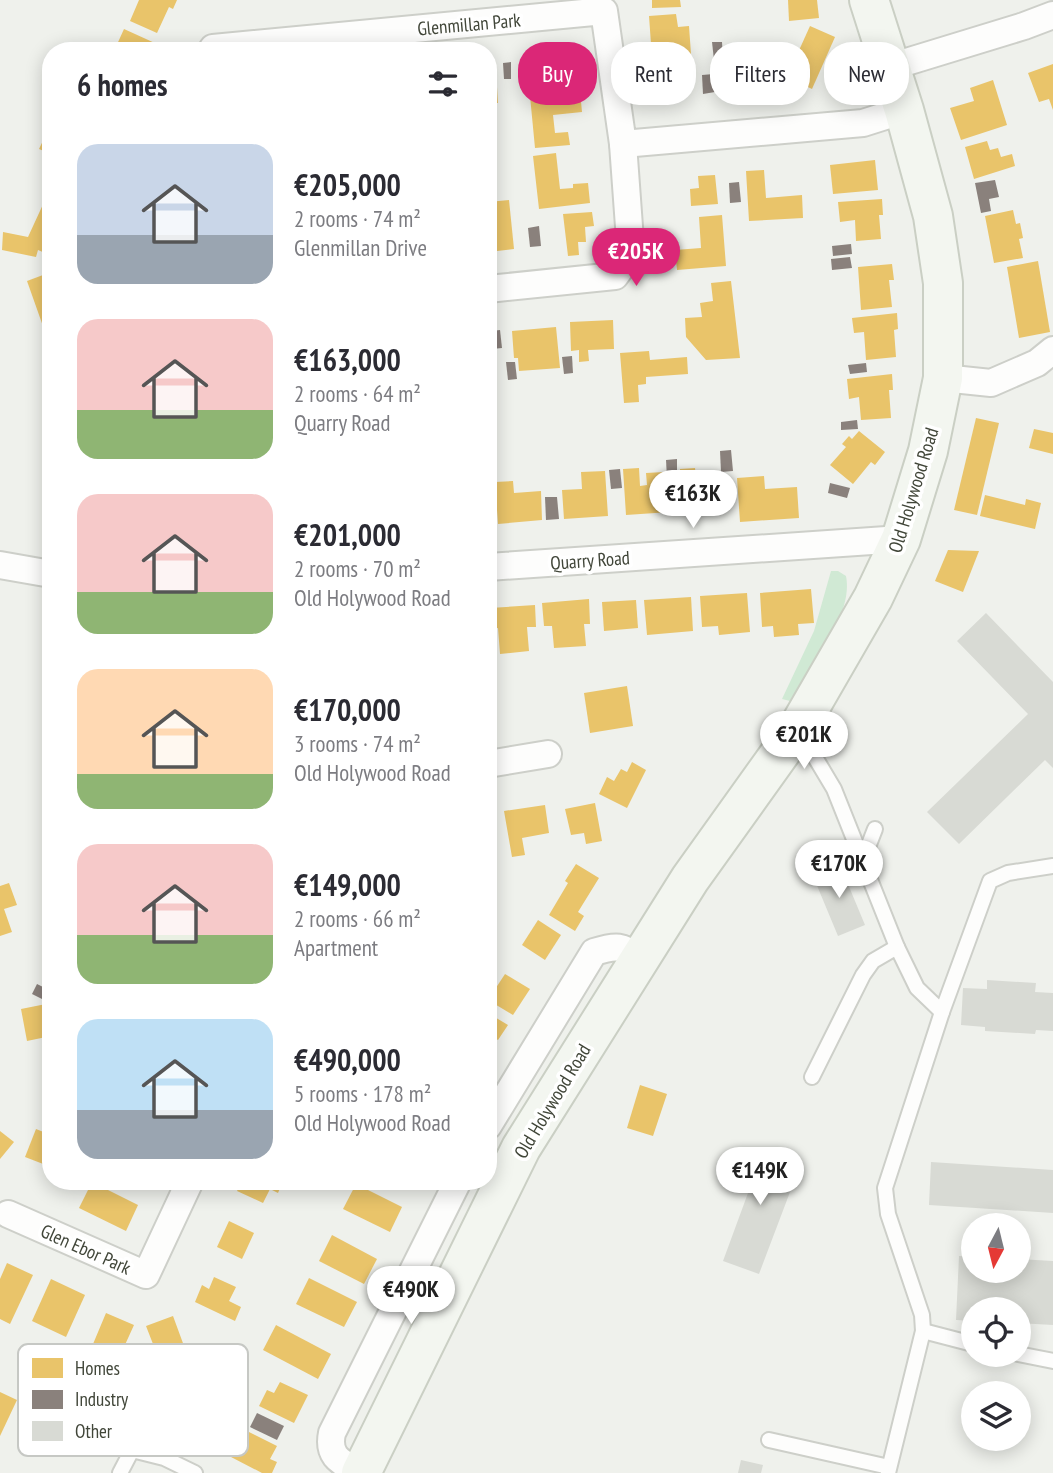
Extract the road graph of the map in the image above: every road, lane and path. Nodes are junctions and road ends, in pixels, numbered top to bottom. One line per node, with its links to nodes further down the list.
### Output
1 (869, 0): 4 (street, Old Holywood Road)
2 (1053, 15): 5 (street)
3 (276, 42): 8 (street, Glenmillan Park)
4 (882, 42)
5 (909, 60)
6 (902, 105): 7 (street, Old Holywood Road)
7 (904, 110): 8 (street); 11 (street, Old Holywood Road)
8 (623, 144): 9 (street)
9 (497, 288)
10 (1053, 350): 11 (street)
11 (943, 378): 12 (street, Old Holywood Road)
12 (901, 539): 14 (street, Quarry Road); 16 (street, Old Holywood Road)
13 (0, 565): 15 (street)
14 (497, 566)
15 (42, 572)
16 (798, 728): 20 (lane); 23 (street, Old Holywood Road)
17 (548, 754): 18 (street)
18 (497, 762)
19 (875, 829): 20 (lane)
20 (859, 854): 22 (lane)
21 (1053, 866): 24 (lane)
22 (897, 947): 24 (lane); 25 (lane)
23 (640, 960): 26 (street); 40 (street, Old Holywood Road)
24 (942, 1012): 30 (lane)
25 (812, 1077)
26 (497, 1111)
27 (186, 1190): 29 (street, Glen Ebor Park)
28 (453, 1190): 40 (street, Old Holywood Road)
29 (8, 1214)
30 (923, 1331): 31 (lane); 37 (lane)
31 (961, 1340)
32 (1031, 1357): 33 (lane)
33 (1053, 1361)
34 (769, 1440): 37 (lane)
35 (129, 1456): 38 (lane)
36 (156, 1456): 39 (lane)
37 (889, 1470)
38 (120, 1473)
39 (195, 1473)
40 (361, 1473)

